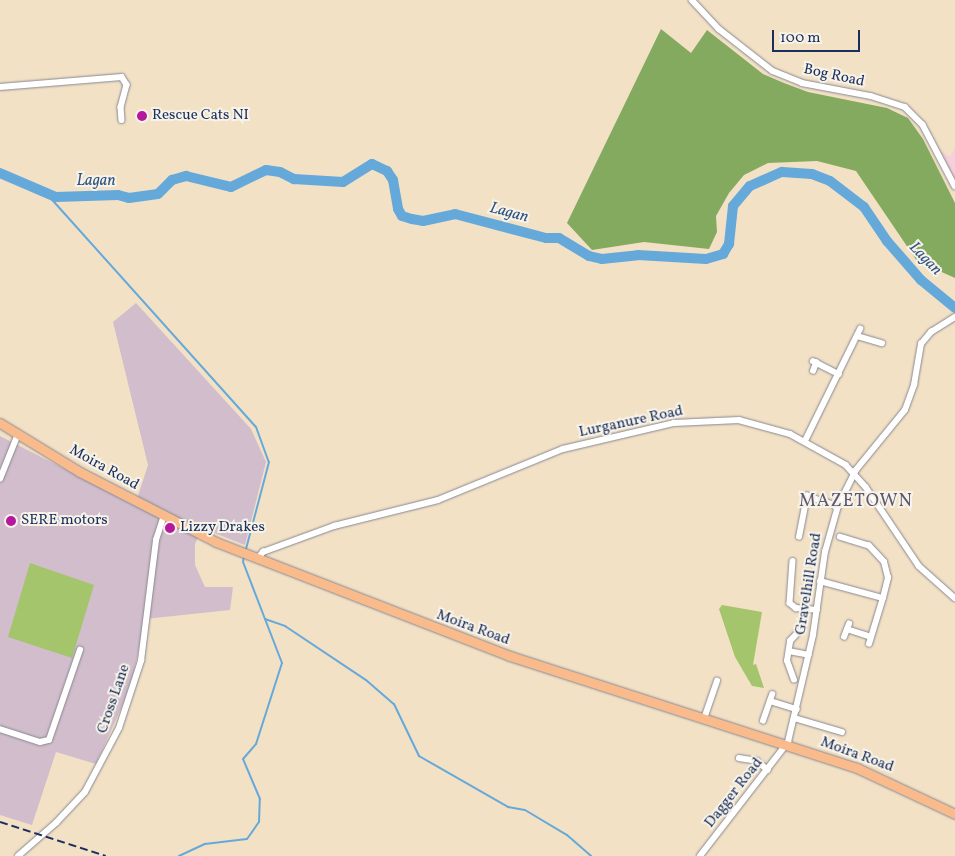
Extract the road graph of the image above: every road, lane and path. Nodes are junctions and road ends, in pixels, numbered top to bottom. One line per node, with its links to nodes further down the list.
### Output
1 (692, 0): 4 (street, Bog Road)
2 (0, 87): 3 (street)
3 (122, 120)
4 (955, 186)
5 (953, 319): 14 (street, Gravelhill Road)
6 (860, 329): 7 (street)
7 (857, 336): 8 (street); 10 (street)
8 (882, 343)
9 (813, 372): 10 (street)
10 (840, 374): 13 (street)
11 (0, 423): 12 (highway, Moira Road)
12 (18, 434): 15 (street); 17 (highway, Moira Road)
13 (805, 441): 14 (street, Lurganure Road); 20 (street, Lurganure Road)
14 (854, 473): 16 (street, Gravelhill Road); 24 (street, Lurganure Road)
15 (0, 479)
16 (838, 506): 18 (street); 22 (street, Gravelhill Road)
17 (164, 516): 20 (highway, Moira Road); 45 (street, Cross Lane)
18 (799, 537)
19 (840, 537): 23 (street)
20 (250, 555): 37 (highway, Moira Road)
21 (793, 561): 25 (street)
22 (820, 581): 23 (street); 25 (street, Gravelhill Road)
23 (883, 598): 28 (street)
24 (955, 598)
25 (817, 610): 32 (street, Gravelhill Road)
26 (802, 628): 31 (street)
27 (844, 637): 28 (street)
28 (871, 637): 29 (street)
29 (869, 644)
30 (80, 650): 39 (street)
31 (788, 651): 32 (street); 34 (street)
32 (809, 655): 35 (street, Gravelhill Road)
33 (717, 680): 37 (street)
34 (794, 680)
35 (797, 709): 36 (street, Gravelhill Road); 38 (street)
36 (794, 718): 40 (street); 41 (street, Gravelhill Road)
37 (704, 719): 41 (highway, Moira Road)
38 (763, 721)
39 (0, 729)
40 (838, 729)
41 (786, 745): 43 (street, Dagger Road); 44 (highway, Moira Road)
42 (739, 758): 43 (street)
43 (768, 770): 46 (street, Dagger Road)
44 (955, 814)
45 (18, 856)
46 (700, 856)

